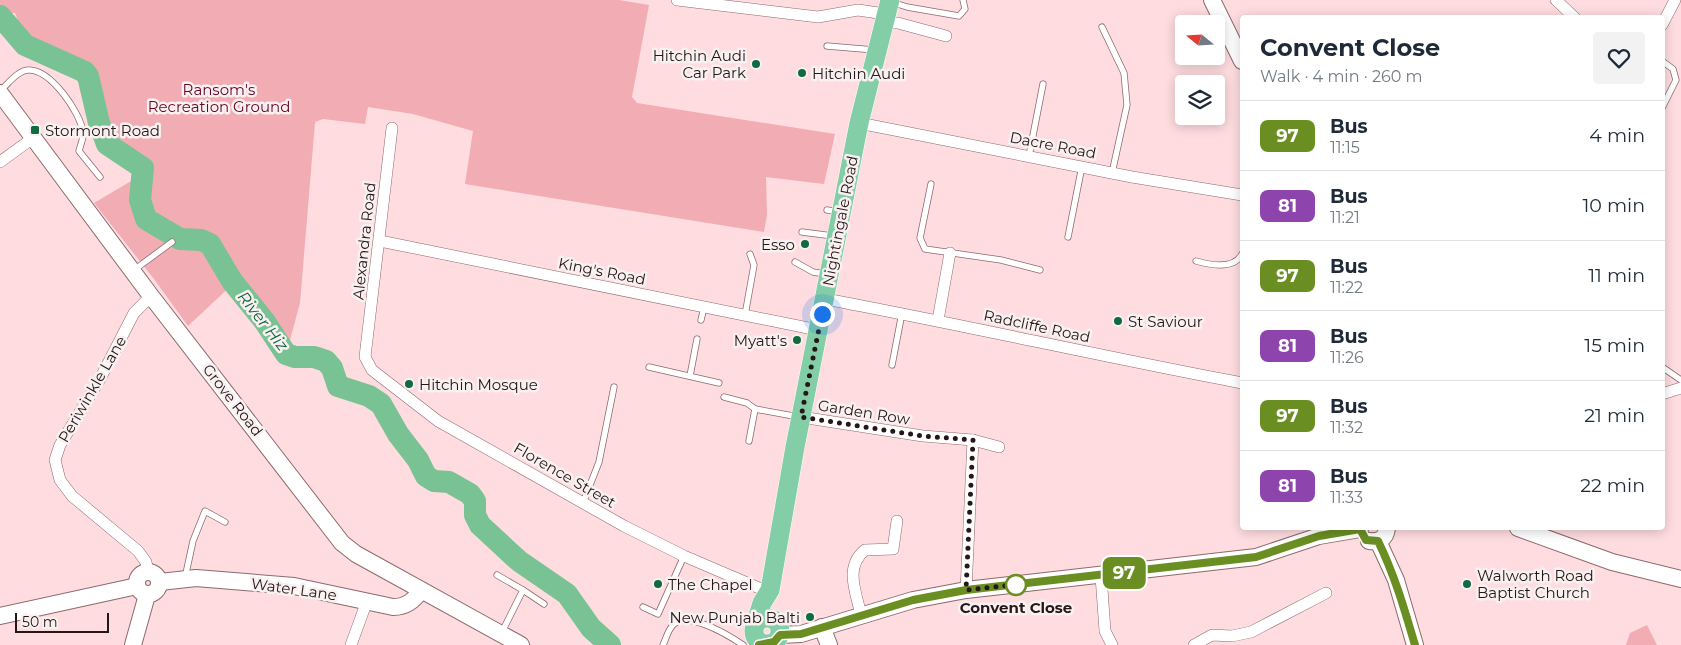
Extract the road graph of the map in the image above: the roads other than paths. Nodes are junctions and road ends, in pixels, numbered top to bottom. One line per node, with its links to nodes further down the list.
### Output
1 (677, 0): 6 (street)
2 (964, 0): 6 (lane)
3 (1212, 0): 13 (street)
4 (1556, 0): 7 (street)
5 (1675, 0): 8 (street)
6 (887, 9): 10 (street); 12 (main road, Nightingale Road)
7 (1572, 15)
8 (1665, 20)
9 (1102, 27): 24 (lane)
10 (946, 36)
11 (827, 46): 12 (lane)
12 (876, 50): 18 (main road, Nightingale Road)
13 (1240, 57)
14 (1665, 63): 17 (lane)
15 (1044, 84): 21 (lane)
16 (0, 92): 20 (street, Grove Road); 25 (lane)
17 (1665, 102)
18 (859, 123): 21 (street, Dacre Road); 29 (main road, Nightingale Road)
19 (392, 128): 31 (street, Alexandra Road)
20 (34, 138): 22 (street); 39 (street, Grove Road)
21 (1029, 156): 23 (street, Dacre Road)
22 (0, 162)
23 (1082, 166): 24 (street, Dacre Road); 30 (lane)
24 (1112, 173): 27 (street, Dacre Road)
25 (100, 177)
26 (931, 184): 33 (lane)
27 (1240, 196)
28 (802, 232): 29 (lane)
29 (838, 237): 40 (main road, Nightingale Road)
30 (1068, 237)
31 (380, 241): 43 (street, King's Road); 50 (street, Alexandra Road)
32 (172, 242): 39 (lane)
33 (950, 253): 38 (lane); 47 (street)
34 (750, 254): 45 (lane)
35 (1240, 256): 37 (lane)
36 (796, 262): 40 (lane)
37 (1196, 262)
38 (1040, 270)
39 (133, 271): 41 (street, Grove Road)
40 (830, 275): 42 (main road, Nightingale Road)
41 (151, 296): 78 (street, Periwinkle Lane); 85 (street, Grove Road)
42 (825, 299): 44 (street, Radcliffe Road); 48 (main road, Nightingale Road)
43 (704, 307): 45 (street, King's Road); 46 (lane)
44 (902, 313): 47 (street, Radcliffe Road); 51 (lane)
45 (745, 315): 48 (street, King's Road)
46 (701, 320)
47 (938, 320): 57 (street, Radcliffe Road)
48 (818, 330): 63 (main road, Nightingale Road)
49 (697, 339): 54 (lane)
50 (366, 357): 67 (street, Florence Street)
51 (892, 365)
52 (649, 367): 54 (lane)
53 (1665, 369): 55 (lane)
54 (690, 376): 56 (lane)
55 (1681, 380)
56 (719, 383)
57 (1240, 383)
58 (614, 388): 67 (lane)
59 (1681, 388): 60 (street)
60 (1665, 393)
61 (724, 397): 62 (lane)
62 (755, 409): 63 (lane); 65 (lane)
63 (801, 417): 64 (street, Garden Row); 83 (main road, Nightingale Road)
64 (973, 440): 66 (street, Garden Row); 84 (street)
65 (748, 441)
66 (999, 447)
67 (583, 503): 75 (street, Florence Street)
68 (897, 521): 90 (street)
69 (224, 522): 79 (lane)
70 (1350, 530): 77 (street)
71 (1361, 530): 74 (street)
72 (1387, 530): 74 (street)
73 (1524, 530): 80 (street)
74 (1378, 541): 102 (street)
75 (684, 556): 83 (street, Florence Street); 89 (lane)
76 (497, 575): 82 (lane)
77 (1101, 576): 84 (street); 100 (street)
78 (154, 577): 79 (street, Water Lane); 81 (street)
79 (185, 578): 87 (street, Water Lane)
80 (1681, 579)
81 (142, 590): 91 (street); 95 (street)
82 (523, 590): 88 (lane); 93 (lane)
83 (770, 590): 94 (main road, Nightingale Road)
84 (966, 590): 90 (street)
85 (421, 591): 87 (street, Water Lane); 93 (street, Grove Road)
86 (1326, 594): 101 (street)
87 (367, 601): 96 (street)
88 (544, 604)
89 (642, 607)
90 (861, 615): 92 (street)
91 (0, 616)
92 (822, 627): 94 (street); 99 (street)
93 (501, 634): 97 (street, Grove Road)
94 (760, 636): 98 (lane)
95 (133, 645)
96 (352, 645)
97 (521, 645)
98 (663, 645)
99 (829, 645)
100 (1112, 645)
101 (1194, 645)
102 (1415, 645)

